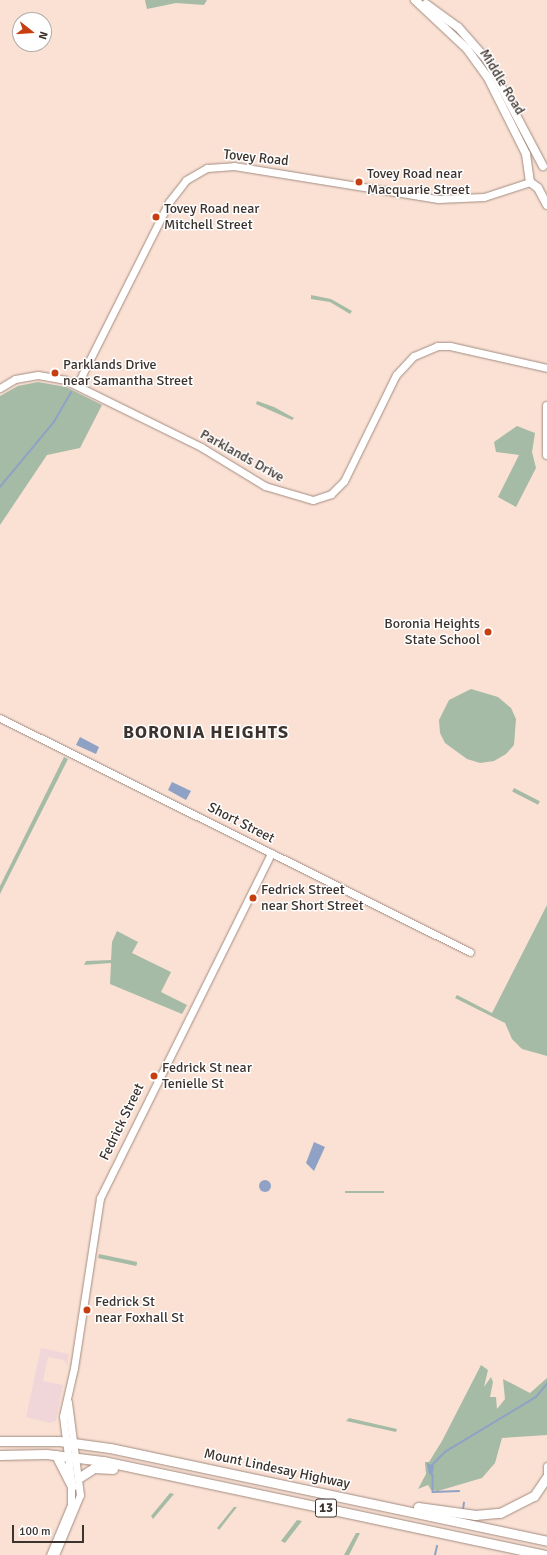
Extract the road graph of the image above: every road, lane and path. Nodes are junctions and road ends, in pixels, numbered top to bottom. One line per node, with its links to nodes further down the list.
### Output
1 (415, 0): 4 (main road, Middle Road)
2 (421, 0): 3 (main road, Middle Road)
3 (444, 16): 4 (main road); 5 (main road, Middle Road)
4 (467, 49): 6 (main road, Middle Road)
5 (545, 167): 6 (main road, Middle Road)
6 (530, 172): 7 (main road, Middle Road)
7 (530, 182): 9 (main road); 12 (street, Tovey Road)
8 (547, 186): 9 (main road)
9 (538, 188): 10 (main road)
10 (547, 205)
11 (547, 368): 12 (street, Parklands Drive)
12 (77, 385): 13 (street, Parklands Drive)
13 (0, 388)
14 (547, 406): 15 (main road)
15 (547, 455)
16 (0, 718): 17 (street, Short Street)
17 (271, 853): 18 (street, Short Street); 20 (street, Fedrick Street)
18 (470, 952)
19 (0, 1441): 20 (highway, Mount Lindesay Highway / 13)
20 (69, 1442): 23 (street, Fedrick Street); 29 (highway, Mount Lindesay Highway / 13)
21 (0, 1455): 22 (highway, Mount Lindesay Highway / 13)
22 (56, 1455): 23 (highway, Mount Lindesay Highway / 13); 28 (highway)
23 (72, 1456): 25 (highway, Mount Lindesay Highway / 13); 26 (street); 28 (street)
24 (547, 1466): 27 (street)
25 (153, 1471): 26 (highway); 33 (highway, Mount Lindesay Highway / 13)
26 (80, 1477): 32 (street)
27 (546, 1480): 29 (highway)
28 (72, 1486): 31 (street)
29 (401, 1509): 30 (highway, Mount Lindesay Highway / 13)
30 (547, 1541)
31 (50, 1555)
32 (55, 1555)
33 (546, 1555)

